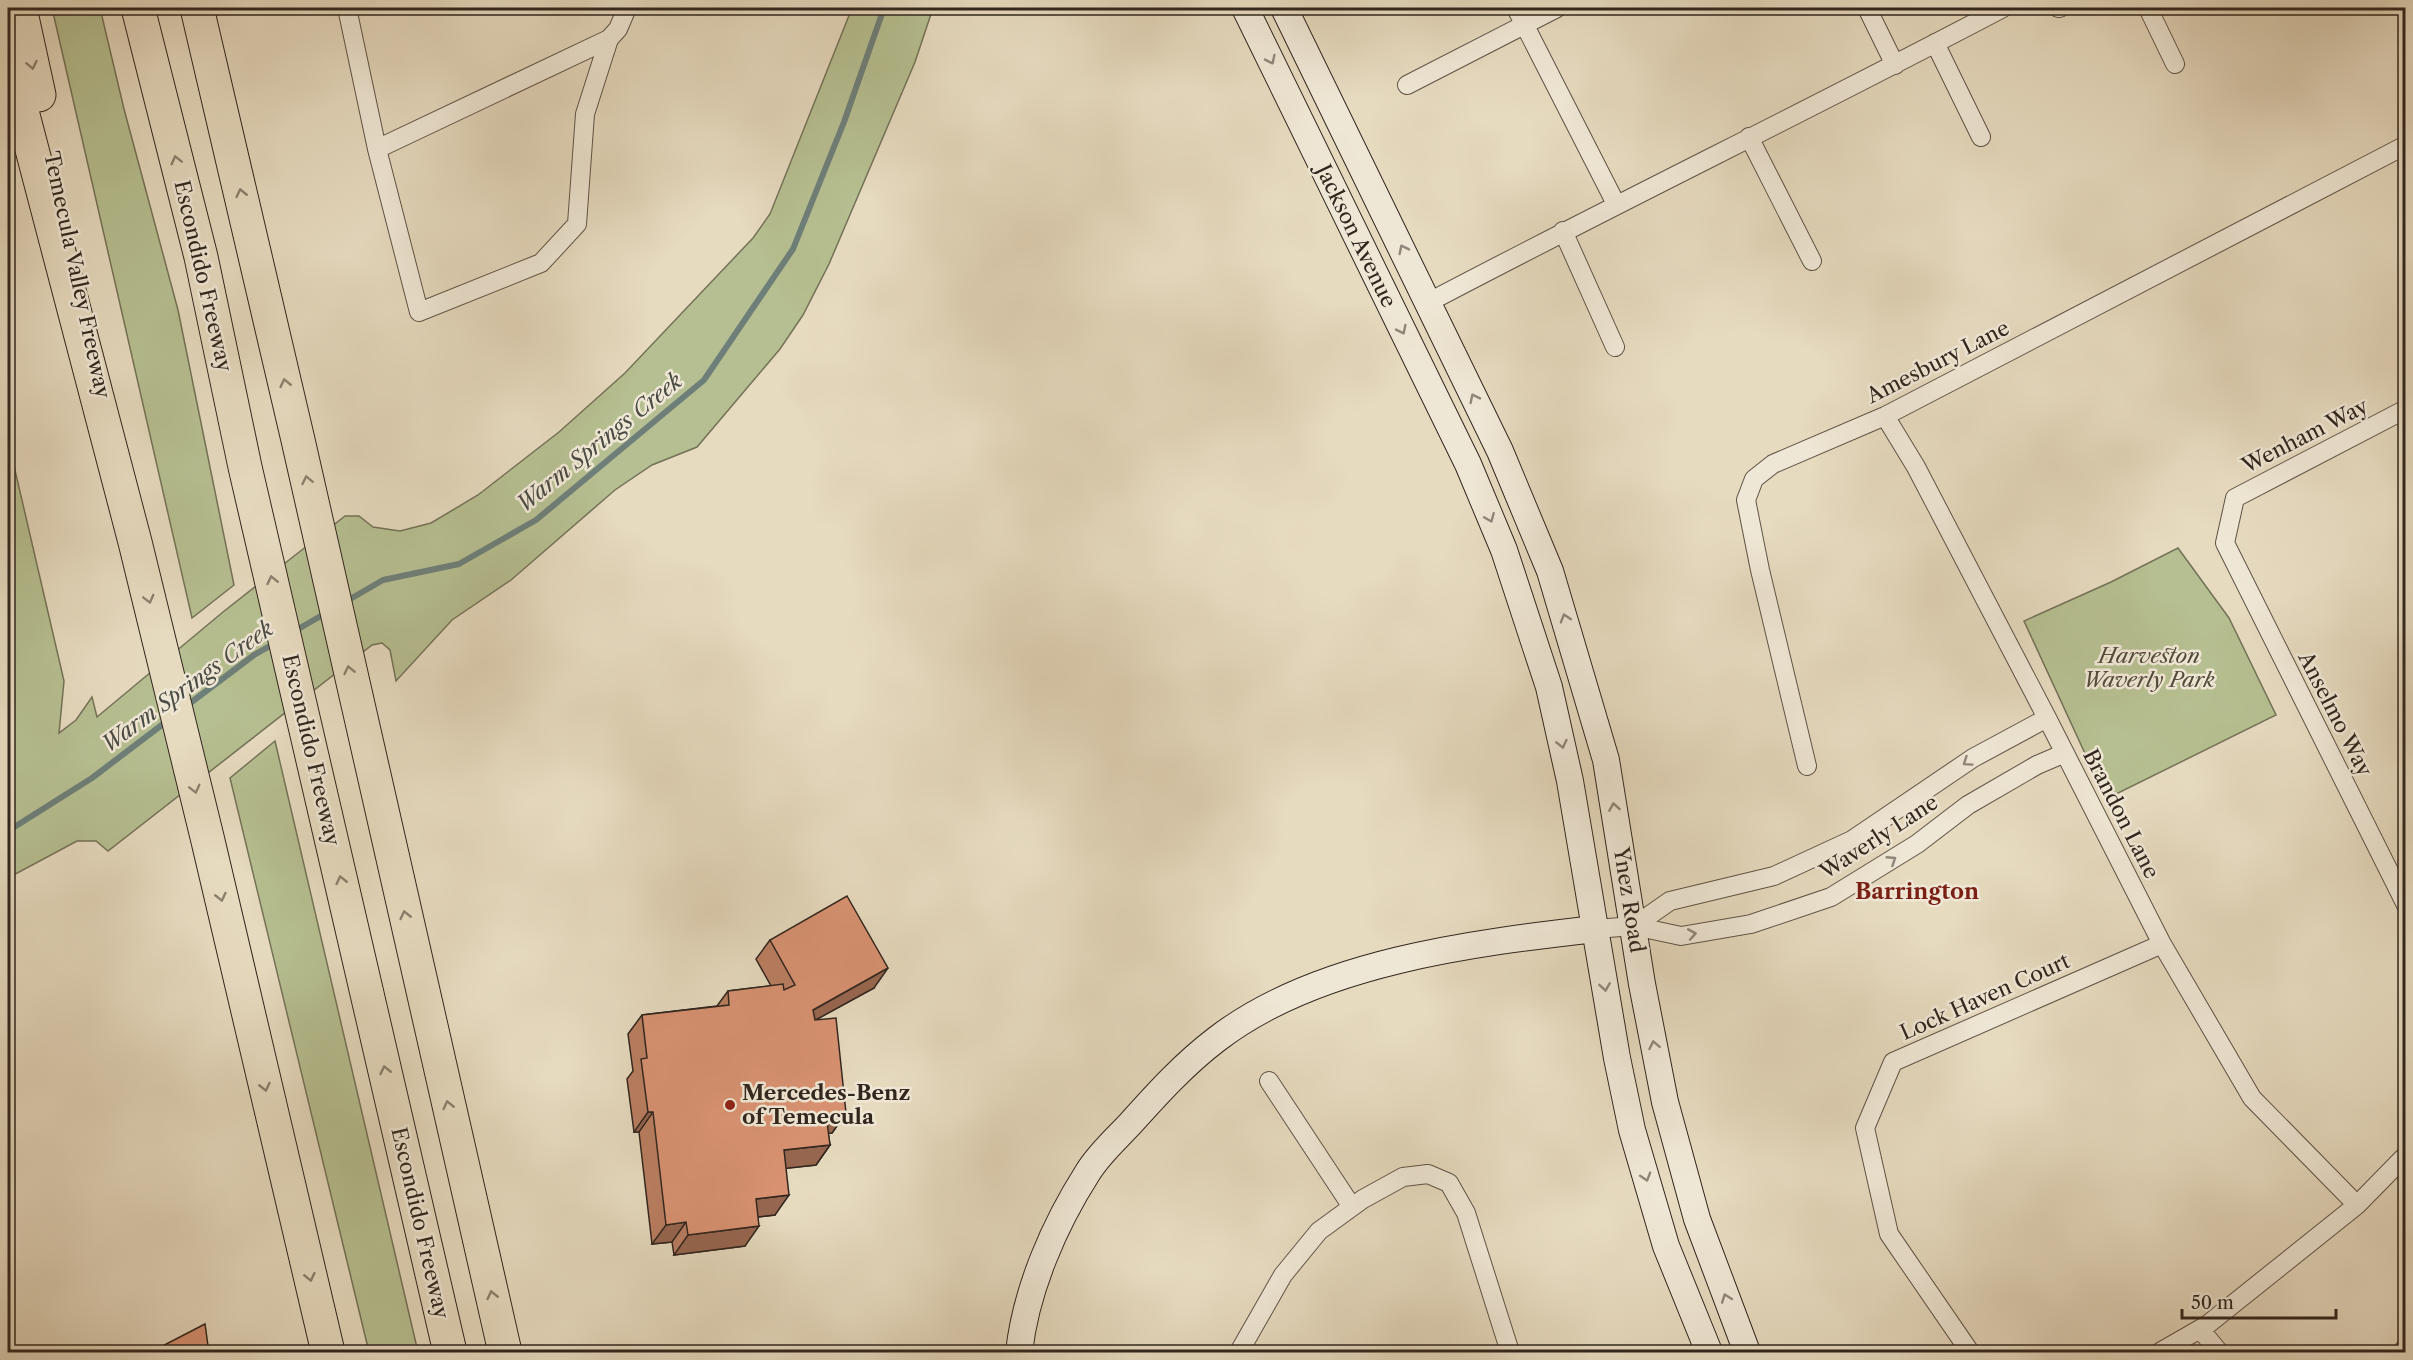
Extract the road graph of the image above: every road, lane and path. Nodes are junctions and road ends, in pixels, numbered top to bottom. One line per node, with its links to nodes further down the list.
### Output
1 (20, 8): 35 (highway, Temecula Valley Freeway, one-way to 35)
2 (138, 8): 50 (highway, Escondido Freeway, one-way to 2)
3 (197, 8): 51 (highway, one-way to 3)
4 (347, 8): 24 (street)
5 (627, 8): 14 (street)
6 (1245, 8): 25 (main road, Jackson Avenue, one-way to 25)
7 (1284, 8): 20 (main road, Jackson Avenue)
8 (1516, 8): 13 (street)
9 (1557, 8): 13 (street)
10 (1867, 8): 18 (street)
11 (2003, 8): 15 (street)
12 (2148, 8): 17 (street)
13 (1525, 26): 19 (street); 26 (street)
14 (609, 39): 24 (street); 24 (street)
15 (1935, 43): 18 (street); 22 (street)
16 (8, 58): 35 (highway)
17 (2175, 64)
18 (1895, 65): 21 (street)
19 (1407, 86)
20 (1347, 136): 25 (main road); 29 (main road, Jackson Avenue, one-way to 20)
21 (1749, 137): 26 (street); 28 (street)
22 (1981, 137)
23 (2406, 145): 32 (street, Amesbury Lane)
24 (377, 149)
25 (1316, 151): 34 (main road, Jackson Avenue, one-way to 34)
26 (1616, 204): 27 (street)
27 (1563, 231): 29 (street); 30 (street)
28 (1812, 261)
29 (1429, 302): 33 (main road, Jackson Avenue, one-way to 29)
30 (1615, 347)
31 (2406, 409): 36 (street, Wenham Way)
32 (1885, 416): 37 (street, Brandon Lane); 39 (street, Amesbury Lane)
33 (1500, 451): 41 (main road, Ynez Road, one-way to 33)
34 (1468, 464): 42 (main road, Ynez Road, one-way to 42)
35 (135, 542): 49 (highway, one-way to 49)
36 (2225, 543): 40 (street, Anselmo Way)
37 (2047, 718): 38 (street, Brandon Lane); 41 (street, Waverly Lane, one-way to 41)
38 (2065, 753): 41 (street, Waverly Lane, one-way to 38); 43 (street, Brandon Lane)
39 (1808, 766)
40 (2406, 905)
41 (1634, 926): 42 (street); 56 (main road, Ynez Road, one-way to 41)
42 (1595, 929): 52 (main road); 55 (main road, Ynez Road, one-way to 55)
43 (2162, 944): 46 (street, Brandon Lane); 57 (street, Lock Haven Court)
44 (1269, 1081): 47 (street)
45 (2406, 1155): 46 (street)
46 (2357, 1205): 48 (street)
47 (1352, 1207): 53 (street); 54 (street)
48 (2200, 1329): 58 (street); 59 (street)
49 (328, 1353)
50 (450, 1353)
51 (505, 1353)
52 (1019, 1353)
53 (1239, 1353)
54 (1510, 1353)
55 (1709, 1353)
56 (1747, 1353)
57 (1970, 1353)
58 (2160, 1353)
59 (2220, 1353)

